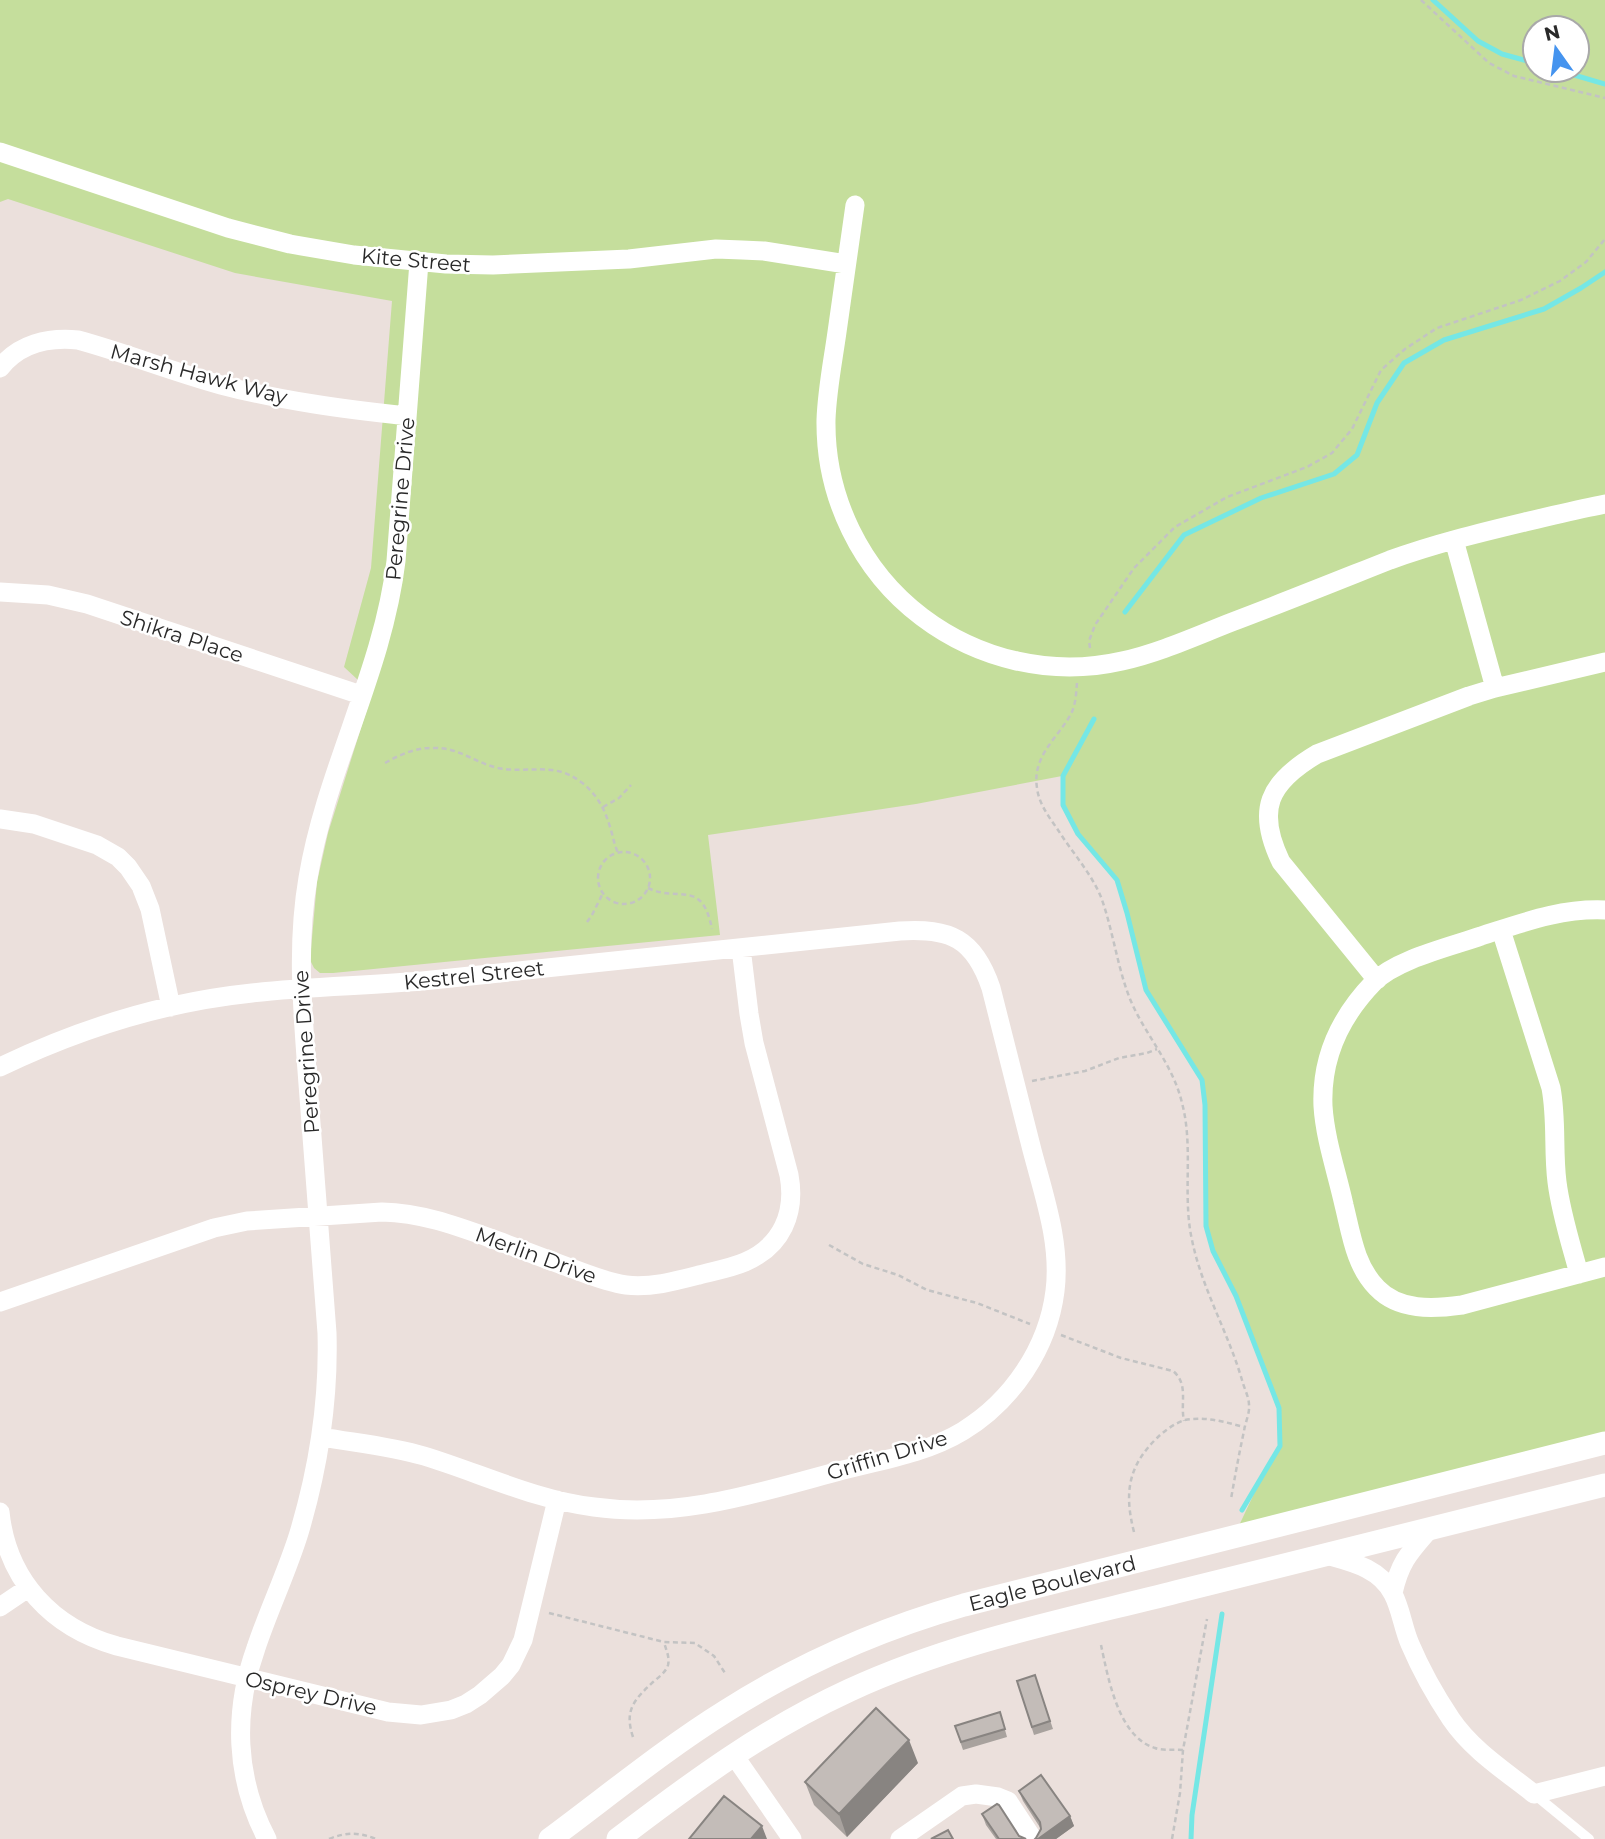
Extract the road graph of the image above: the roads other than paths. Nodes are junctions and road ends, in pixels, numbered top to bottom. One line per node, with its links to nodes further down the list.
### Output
1 (0, 152): 3 (street, Kite Street)
2 (855, 205): 4 (street)
3 (419, 262): 4 (street, Kite Street); 6 (street, Peregrine Drive)
4 (846, 264): 8 (street)
5 (0, 368): 6 (street, Marsh Hawk Way)
6 (407, 416): 12 (street, Peregrine Drive)
7 (1605, 504): 8 (street)
8 (1454, 540): 11 (street)
9 (0, 592): 12 (street, Shikra Place)
10 (1605, 662): 11 (street)
11 (1495, 688): 18 (street)
12 (361, 695): 19 (street, Peregrine Drive)
13 (0, 819): 20 (street)
14 (1605, 910): 15 (street)
15 (1501, 930): 18 (street); 24 (street)
16 (957, 939): 17 (street, Kestrel Street); 29 (street, Griffin Drive)
17 (741, 948): 19 (street, Kestrel Street); 22 (street, Merlin Drive)
18 (1377, 980): 24 (street)
19 (302, 989): 20 (street, Kestrel Street); 22 (street, Peregrine Drive)
20 (171, 1007): 21 (street, Kestrel Street)
21 (0, 1068)
22 (317, 1217): 25 (street, Merlin Drive); 26 (street, Peregrine Drive)
23 (1605, 1268): 24 (street)
24 (1579, 1274)
25 (0, 1302)
26 (322, 1437): 29 (street, Griffin Drive); 36 (street, Peregrine Drive)
27 (1605, 1444): 41 (street, Eagle Boulevard)
28 (1605, 1485): 31 (street, Eagle Boulevard)
29 (557, 1500): 36 (street, Osprey Drive)
30 (0, 1511): 33 (street, Osprey Drive)
31 (1429, 1530): 32 (street, Eagle Boulevard); 34 (street)
32 (1326, 1555): 34 (street); 37 (street, Eagle Boulevard)
33 (28, 1588): 35 (street); 36 (street, Osprey Drive)
34 (1393, 1593): 39 (street)
35 (0, 1607)
36 (246, 1678): 40 (street, Peregrine Drive)
37 (733, 1754): 42 (street, Eagle Boulevard); 43 (street)
38 (1605, 1776): 39 (street)
39 (1534, 1794): 46 (lane)
40 (267, 1839)
41 (550, 1839)
42 (618, 1839)
43 (792, 1839)
44 (901, 1839): 45 (street)
45 (1033, 1839)
46 (1589, 1839)

